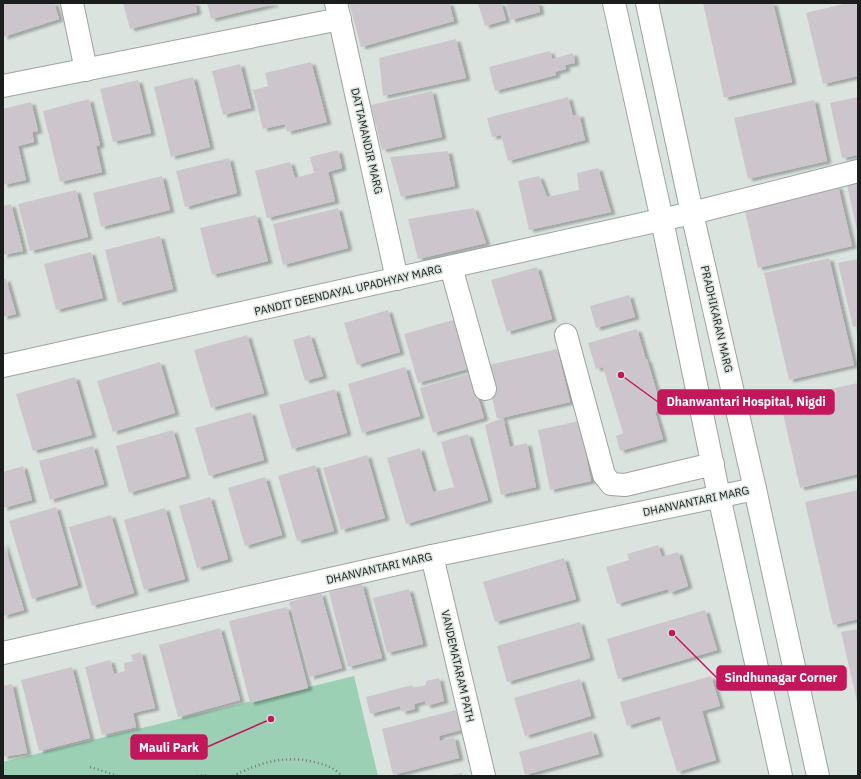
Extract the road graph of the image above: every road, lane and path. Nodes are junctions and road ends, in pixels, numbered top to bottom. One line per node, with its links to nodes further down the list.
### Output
1 (72, 3): 5 (street)
2 (614, 3): 9 (street)
3 (647, 3): 8 (street, PRADHIKARAN MARG)
4 (338, 11): 5 (street); 11 (street, DATTAMANDIR MARG)
5 (86, 70): 6 (street)
6 (3, 86)
7 (858, 171): 8 (street, PANDIT DEENDAYAL UPADHYAY MARG)
8 (692, 213): 9 (street, PANDIT DEENDAYAL UPADHYAY MARG); 16 (street, PRADHIKARAN MARG)
9 (662, 220): 10 (street, PANDIT DEENDAYAL UPADHYAY MARG); 15 (street)
10 (451, 267): 11 (street, PANDIT DEENDAYAL UPADHYAY MARG); 14 (street)
11 (397, 279): 13 (street, PANDIT DEENDAYAL UPADHYAY MARG)
12 (566, 334): 15 (street)
13 (3, 366)
14 (485, 389)
15 (713, 464): 17 (street)
16 (755, 489): 17 (street, DHANVANTARI MARG); 28 (street, PRADHIKARAN MARG)
17 (719, 496): 18 (street, DHANVANTARI MARG); 27 (street)
18 (432, 556): 19 (street, DHANVANTARI MARG); 26 (street, VANDEMATARAM PATH)
19 (3, 653)
20 (90, 767): 21 (path)
21 (118, 776)
22 (197, 776): 23 (path)
23 (207, 776)
24 (233, 776): 25 (path)
25 (342, 776)
26 (484, 776)
27 (781, 776)
28 (818, 776)

